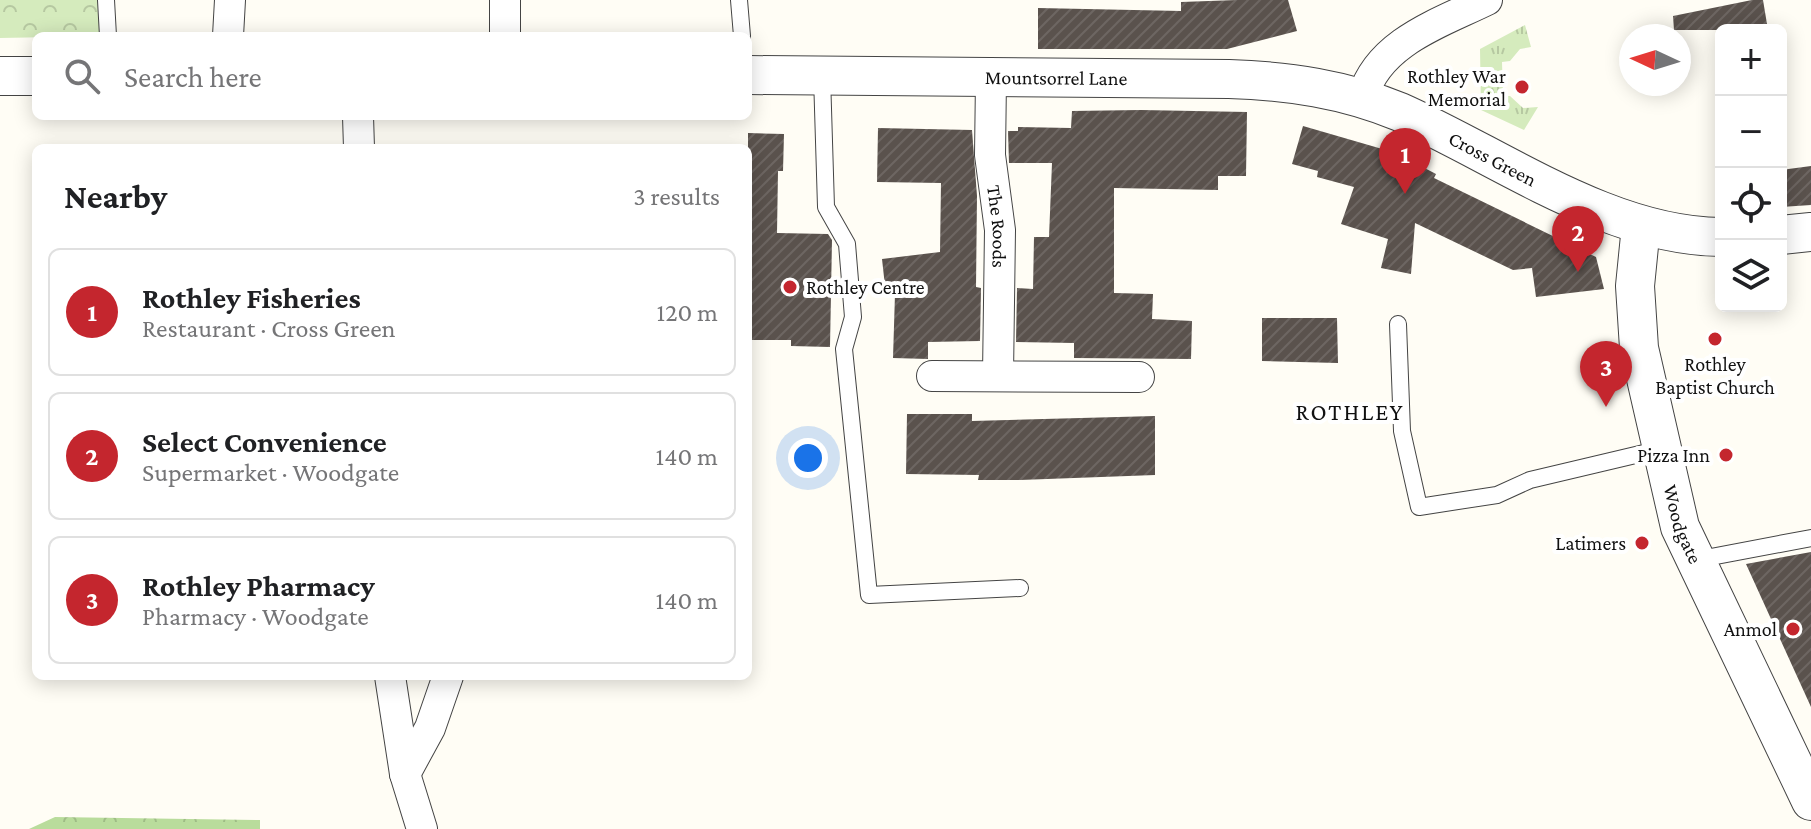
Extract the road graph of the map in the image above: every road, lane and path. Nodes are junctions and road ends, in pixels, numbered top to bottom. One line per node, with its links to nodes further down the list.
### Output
1 (106, 0): 7 (lane)
2 (230, 0): 8 (street)
3 (505, 0): 9 (street)
4 (739, 0): 10 (lane)
5 (1487, 0): 6 (street)
6 (1442, 10): 16 (street)
7 (108, 32)
8 (228, 32)
9 (505, 32)
10 (742, 32)
11 (752, 75): 14 (street, Mountsorrel Lane)
12 (0, 76): 13 (street)
13 (32, 76)
14 (822, 76): 15 (street, Mountsorrel Lane); 30 (lane)
15 (991, 79): 16 (street, Mountsorrel Lane); 24 (street, The Roods)
16 (1363, 96): 19 (street, Cross Green)
17 (358, 120): 18 (street)
18 (359, 144)
19 (1641, 226): 22 (street, Cross Green); 27 (street, Woodgate)
20 (1811, 232): 21 (street)
21 (1787, 234)
22 (1715, 236)
23 (1398, 324): 27 (lane)
24 (998, 375): 25 (street); 26 (street)
25 (932, 376)
26 (1139, 377)
27 (1661, 449): 29 (street, Woodgate)
28 (1811, 538): 29 (lane)
29 (1694, 560): 34 (street, Woodgate)
30 (1020, 588)
31 (391, 680): 33 (street)
32 (447, 680): 33 (street)
33 (405, 774): 35 (street)
34 (1811, 801)
35 (422, 829)

